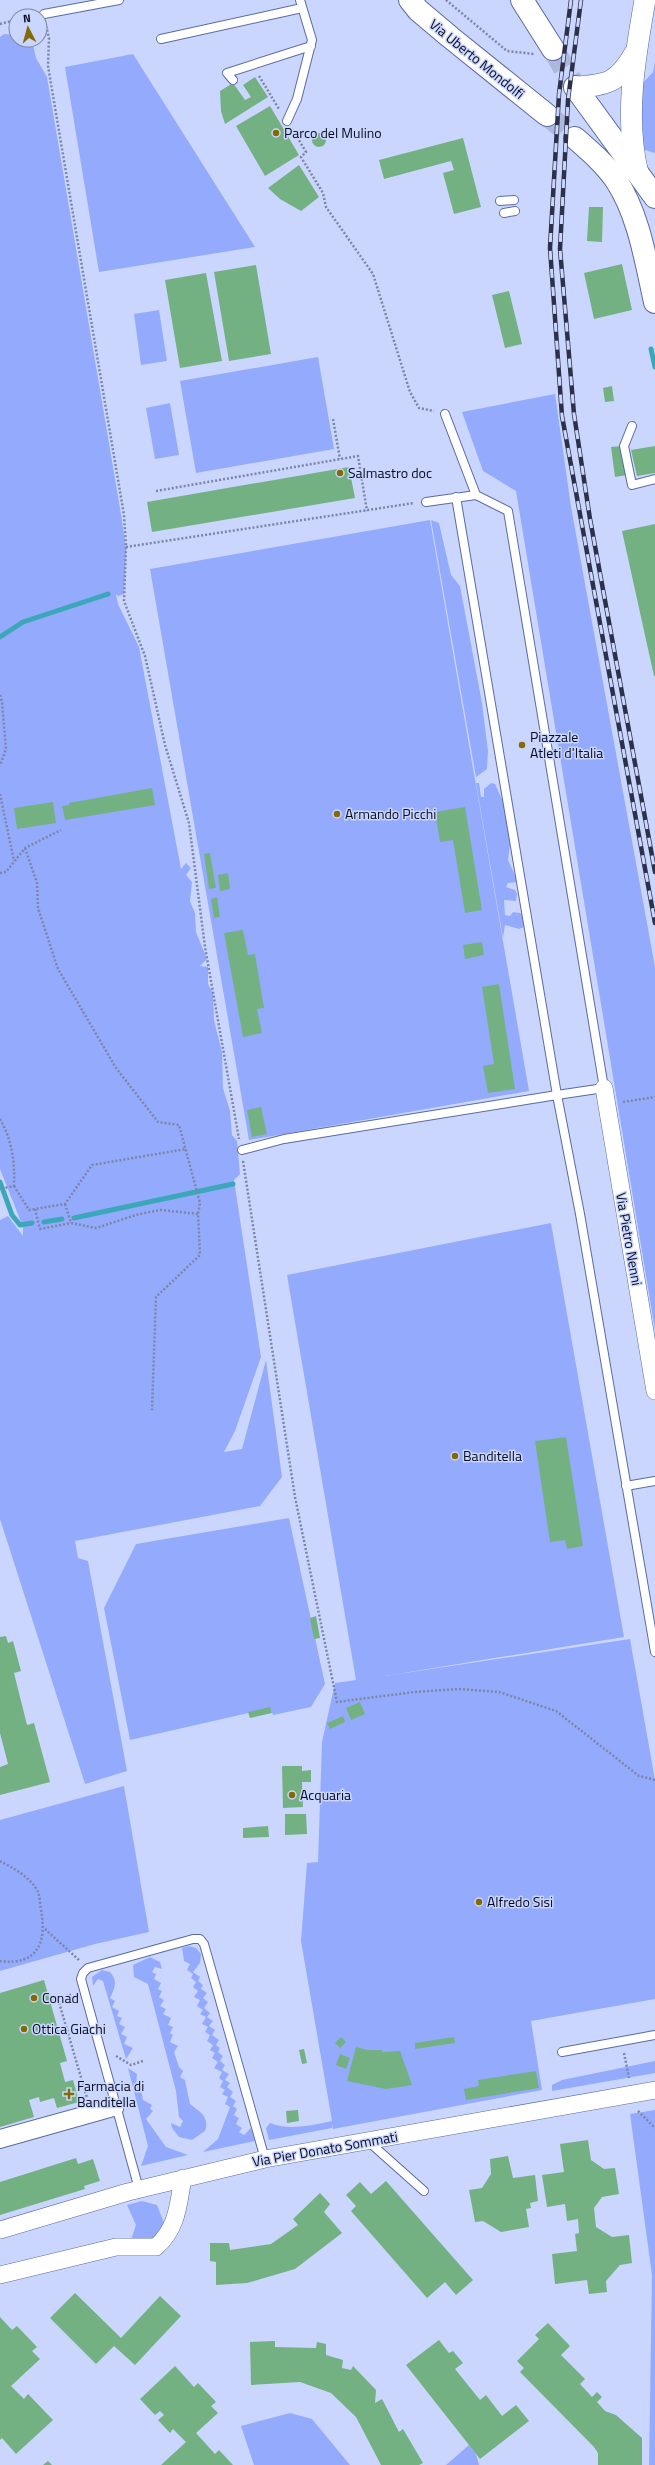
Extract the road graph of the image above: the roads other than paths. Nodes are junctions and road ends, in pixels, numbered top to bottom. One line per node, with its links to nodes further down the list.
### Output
1 (119, 0): 8 (lane)
2 (300, 0): 7 (lane)
3 (410, 0): 16 (main road, Via Uberto Mondolfi)
4 (522, 0): 9 (main road)
5 (533, 0): 9 (lane)
6 (645, 0): 13 (street)
7 (302, 8): 10 (lane); 11 (lane)
8 (48, 13)
9 (537, 26): 12 (main road)
10 (161, 39)
11 (311, 46): 14 (lane); 17 (lane)
12 (546, 49)
13 (635, 53): 15 (street); 19 (street)
14 (234, 80)
15 (575, 87): 19 (main road)
16 (547, 115)
17 (287, 121)
18 (575, 138): 25 (main road)
19 (638, 176): 20 (main road)
20 (655, 197)
21 (514, 200): 22 (lane)
22 (500, 201)
23 (515, 211): 24 (lane)
24 (504, 213)
25 (655, 302)
26 (445, 414): 29 (lane)
27 (632, 426): 28 (lane)
28 (655, 479)
29 (476, 495): 30 (lane); 32 (lane)
30 (456, 497): 31 (lane); 33 (lane)
31 (426, 502)
32 (604, 1088): 33 (lane); 35 (street, Via Pietro Nenni)
33 (557, 1095): 34 (lane); 37 (lane)
34 (242, 1150)
35 (655, 1391)
36 (655, 1481): 37 (lane)
37 (626, 1486): 38 (lane)
38 (655, 1650)
39 (655, 2035): 40 (lane)
40 (562, 2052)
41 (655, 2090): 44 (street, Via Pier Donato Sommati)
42 (116, 2105): 43 (lane); 45 (street); 46 (lane); 48 (lane)
43 (0, 2134)
44 (369, 2141): 46 (street, Via Pier Donato Sommati); 49 (lane)
45 (0, 2142)
46 (265, 2159): 47 (street, Via Pier Donato Sommati)
47 (183, 2178): 48 (street, Via Pier Donato Sommati); 51 (street)
48 (139, 2189): 50 (street, Via Pier Donato Sommati)
49 (424, 2191)
50 (0, 2230)
51 (0, 2275)

